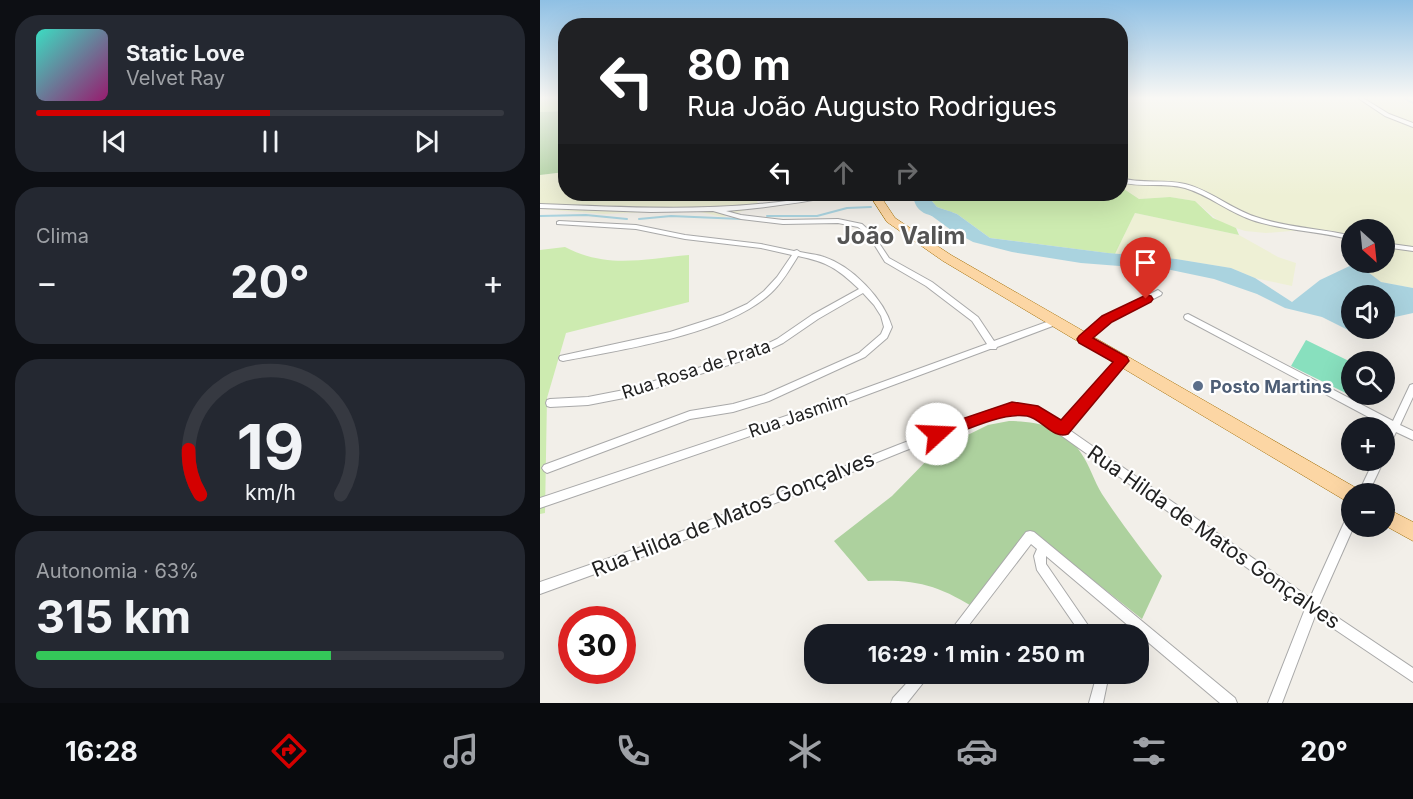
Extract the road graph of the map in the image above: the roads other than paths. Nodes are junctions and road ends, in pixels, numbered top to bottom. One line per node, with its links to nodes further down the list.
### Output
1 (1128, 182): 9 (street)
2 (794, 201): 6 (street)
3 (878, 201): 16 (main road)
4 (540, 207): 5 (street)
5 (640, 209): 6 (street); 8 (street)
6 (715, 210): 18 (street)
7 (559, 224): 8 (street)
8 (636, 227): 12 (street)
9 (1341, 235)
10 (1395, 247): 11 (street)
11 (1413, 249)
12 (798, 252): 13 (street); 19 (street)
13 (864, 289): 22 (street, Rua Rosa de Prata); 27 (street)
14 (1158, 293): 17 (street)
15 (1188, 317): 23 (street)
16 (1055, 322): 17 (main road); 18 (street, Rua Jasmim)
17 (1084, 339): 20 (main road)
18 (993, 347): 29 (street, Rua Jasmim)
19 (563, 358)
20 (1122, 361): 25 (street); 28 (main road)
21 (1413, 388): 24 (street)
22 (550, 404)
23 (1378, 417)
24 (1395, 426): 26 (street)
25 (1062, 430): 34 (street, Rua Hilda de Matos Gonçalves); 35 (street, Rua Hilda de Matos Gonçalves)
26 (1413, 436)
27 (547, 468)
28 (1341, 489)
29 (540, 503)
30 (1395, 521): 31 (main road)
31 (1413, 532)
32 (1343, 537): 35 (street)
33 (1043, 548): 36 (street); 37 (street); 43 (street)
34 (540, 588)
35 (1312, 607): 38 (street, Rua Hilda de Matos Gonçalves); 44 (street)
36 (963, 624)
37 (1081, 624)
38 (1413, 676)
39 (914, 684): 41 (street)
40 (1101, 684): 42 (street)
41 (898, 703)
42 (1096, 703)
43 (1230, 703)
44 (1275, 703)

